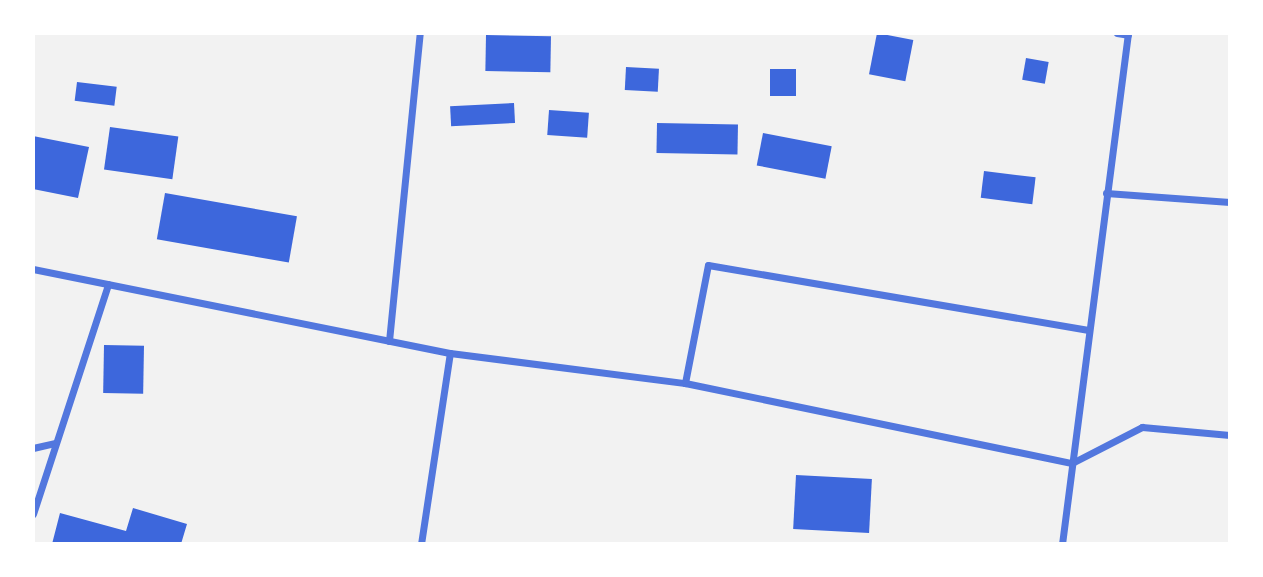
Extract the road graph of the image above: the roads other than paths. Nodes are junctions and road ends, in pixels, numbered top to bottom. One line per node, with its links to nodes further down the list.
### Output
1 (420, 33): 9 (street)
2 (1116, 33): 3 (street)
3 (1128, 34): 4 (street)
4 (1106, 193): 5 (street); 8 (street)
5 (1230, 202)
6 (33, 269): 7 (street)
7 (108, 284): 9 (street); 13 (street)
8 (1088, 330): 11 (street); 15 (street)
9 (389, 341): 10 (street)
10 (450, 353): 11 (street); 17 (street)
11 (685, 383): 15 (street)
12 (1230, 435): 15 (street)
13 (55, 443): 14 (street); 16 (street)
14 (33, 448)
15 (1072, 463): 18 (street)
16 (33, 514)
17 (421, 544)
18 (1062, 544)

